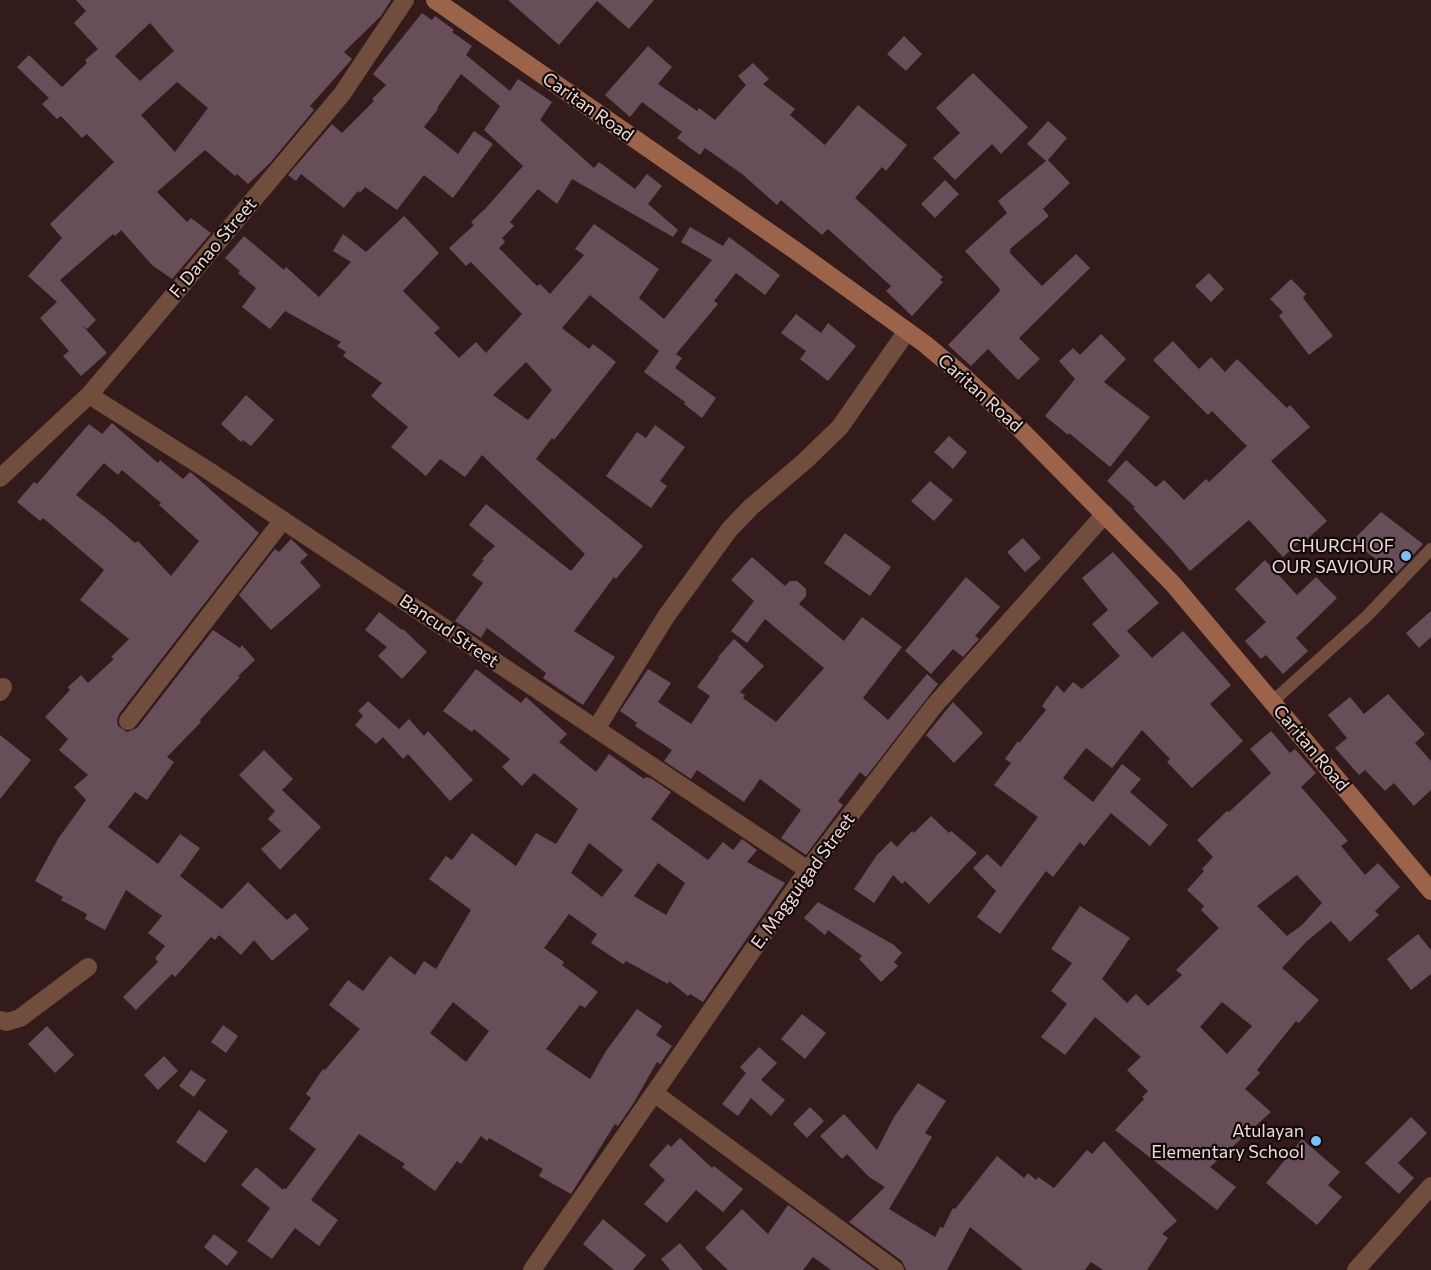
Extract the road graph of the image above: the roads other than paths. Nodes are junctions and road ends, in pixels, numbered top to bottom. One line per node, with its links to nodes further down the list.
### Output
1 (405, 0): 4 (street, F. Danao Street)
2 (435, 0): 3 (main road, Caritan Road)
3 (907, 331): 6 (main road, Caritan Road); 11 (street)
4 (89, 395): 5 (street, F. Danao Street); 7 (street, Bancud Street)
5 (0, 478)
6 (1105, 514): 9 (main road, Caritan Road); 12 (street, E. Magguigad Street)
7 (283, 520): 10 (street); 11 (street, Bancud Street)
8 (1431, 549): 9 (lane)
9 (1272, 702): 13 (main road, Caritan Road)
10 (128, 721)
11 (596, 729): 12 (street, Bancud Street)
12 (808, 870): 16 (street, E. Magguigad Street)
13 (1431, 891)
14 (88, 967): 15 (street)
15 (0, 1020)
16 (654, 1093): 18 (street, E. Magguigad Street); 19 (street)
17 (1431, 1186): 20 (street)
18 (532, 1270)
19 (895, 1270)
20 (1356, 1270)

